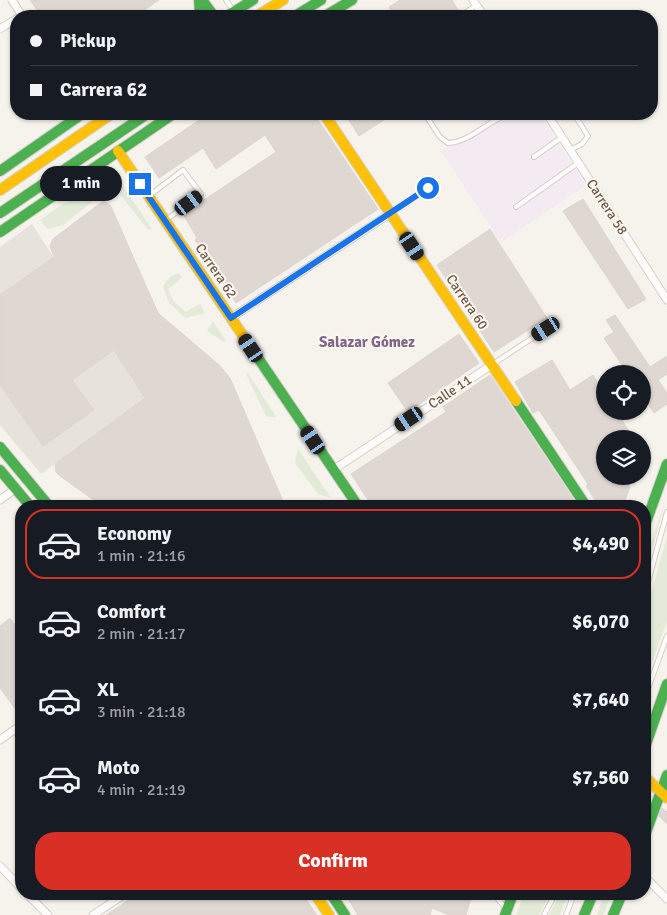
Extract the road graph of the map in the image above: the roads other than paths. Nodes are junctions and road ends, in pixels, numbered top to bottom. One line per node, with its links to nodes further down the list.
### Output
1 (201, 0): 6 (main road)
2 (253, 0): 7 (main road)
3 (283, 0): 8 (main road)
4 (322, 0): 9 (main road)
5 (352, 0): 10 (main road)
6 (209, 10)
7 (237, 10)
8 (267, 10)
9 (305, 10)
10 (335, 10)
11 (73, 120): 26 (main road)
12 (102, 120): 28 (main road)
13 (137, 120): 31 (main road)
14 (140, 120): 22 (main road)
15 (164, 120): 22 (main road)
16 (328, 120): 32 (main road, Carrera 60)
17 (429, 120): 18 (lane)
18 (494, 120)
19 (550, 120): 21 (street, Carrera 58)
20 (578, 120): 23 (lane)
21 (562, 137): 23 (street, Carrera 58); 24 (lane)
22 (122, 148): 29 (main road, Carrera 62); 34 (main road)
23 (570, 150): 25 (street, Carrera 58)
24 (534, 157)
25 (578, 163): 30 (lane); 35 (street, Carrera 58)
26 (0, 171)
27 (428, 188): 32 (lane)
28 (0, 190)
29 (148, 196): 33 (main road, Carrera 62); 33 (lane)
30 (516, 207)
31 (0, 213)
32 (391, 213): 36 (street); 38 (main road, Carrera 60)
33 (165, 221): 36 (main road, Carrera 62)
34 (0, 232)
35 (667, 300)
36 (231, 318): 42 (main road, Carrera 62)
37 (546, 329): 38 (lane)
38 (493, 364): 42 (street, Calle 11); 48 (main road, Carrera 60)
39 (0, 447): 46 (main road)
40 (667, 464): 49 (main road)
41 (0, 470): 43 (main road)
42 (333, 470): 47 (main road, Carrera 62)
43 (15, 488): 44 (street); 45 (main road)
44 (0, 500)
45 (25, 500)
46 (44, 500)
47 (354, 500)
48 (582, 500)
49 (651, 510)
50 (667, 512): 51 (lane)
51 (651, 571)
52 (667, 636): 53 (lane)
53 (651, 680)
54 (667, 684): 56 (main road)
55 (15, 729): 57 (street)
56 (651, 730)
57 (0, 740)
58 (667, 775): 60 (main road)
59 (651, 783): 60 (main road)
60 (664, 795): 61 (main road)
61 (651, 822)
62 (0, 866): 63 (street)
63 (15, 882)
64 (651, 883): 65 (street)
65 (667, 899)
66 (33, 900): 78 (street)
67 (116, 900): 79 (street)
68 (319, 900): 80 (main road)
69 (335, 900): 81 (main road)
70 (498, 900): 77 (lane)
71 (511, 900): 77 (main road)
72 (552, 900): 82 (lane)
73 (572, 900): 83 (lane)
74 (591, 900): 84 (main road)
75 (593, 900): 85 (main road)
76 (619, 900): 86 (main road)
77 (506, 913)
78 (48, 915)
79 (93, 915)
80 (329, 915)
81 (345, 915)
82 (544, 915)
83 (566, 915)
84 (584, 915)
85 (590, 915)
86 (613, 915)

